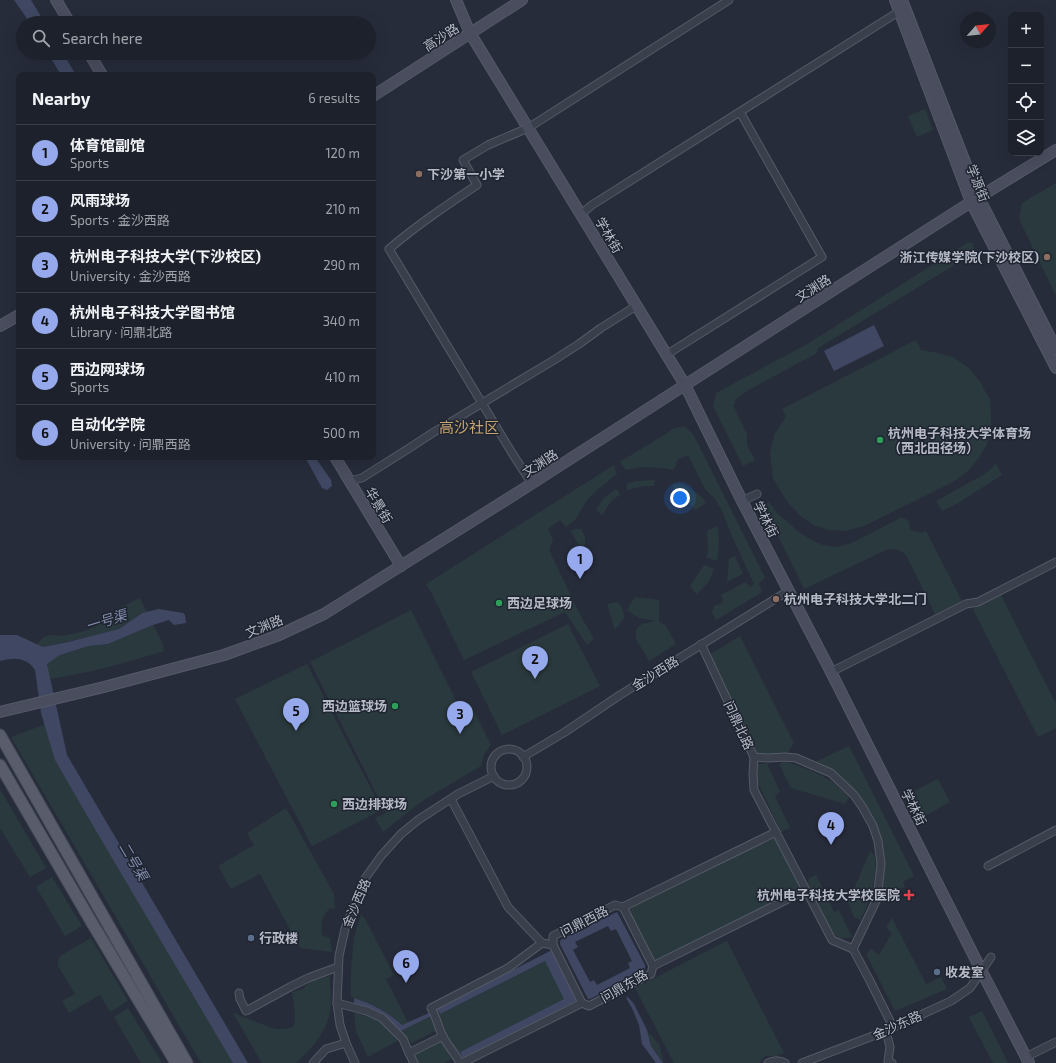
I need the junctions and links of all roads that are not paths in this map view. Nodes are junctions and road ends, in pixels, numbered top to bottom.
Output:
1 (56, 0) edge
2 (456, 0) edge
3 (522, 0) edge
4 (729, 0) edge
5 (895, 0) edge
6 (902, 6) edge
7 (66, 16) edge
8 (470, 33) junction
9 (93, 60) edge
10 (100, 72) edge
11 (376, 94) edge
12 (740, 112) junction
13 (528, 128) junction
14 (1056, 150) edge
15 (975, 200) junction
16 (581, 214) junction
17 (636, 306) junction
18 (16, 317) edge
19 (0, 326) edge
20 (1056, 349) edge
21 (666, 354) junction
22 (1056, 368) edge
23 (685, 385) junction
24 (482, 403) junction
25 (337, 460) edge
26 (350, 481) junction
27 (532, 484) junction
28 (757, 494) dead end
29 (742, 501) junction
30 (1056, 562) edge
31 (402, 566) junction
32 (788, 592) junction
33 (701, 644) junction
34 (830, 672) junction
35 (0, 712) edge
36 (0, 735) edge
37 (523, 757) junction
38 (754, 757) junction
39 (0, 765) edge
40 (494, 776) junction
41 (451, 799) junction
42 (1056, 830) edge
43 (776, 832) junction
44 (988, 866) dead end
45 (806, 890) junction
46 (623, 907) junction
47 (542, 943) junction
48 (553, 945) junction
49 (853, 949) junction
50 (991, 957) dead end
51 (653, 966) junction
52 (338, 967) junction
53 (982, 972) junction
54 (239, 993) dead end
55 (582, 1002) junction
56 (337, 1003) junction
57 (890, 1029) junction
58 (443, 1036) junction
59 (1056, 1042) edge
60 (346, 1043) junction
61 (409, 1053) junction
62 (1028, 1060) edge
63 (176, 1063) edge
64 (187, 1063) edge
65 (313, 1063) edge
66 (355, 1063) edge
67 (414, 1063) edge
68 (461, 1063) edge
69 (768, 1063) edge
70 (785, 1063) edge
71 (802, 1063) edge
72 (892, 1063) edge

1 - 7 main road
2 - 8 main road, 学林街
3 - 8 main road, 高沙路
4 - 13 street
5 - 6 main road, 学源街
6 - 12 street
6 - 15 main road, 学源街
8 - 11 main road, 高沙路
8 - 13 main road, 学林街
9 - 10 main road
12 - 16 street
12 - 21 street
13 - 16 main road, 学林街
13 - 24 street
14 - 15 main road, 文渊路
15 - 20 main road, 学源街
15 - 22 main road, 学源街
15 - 23 main road, 文渊路
16 - 17 main road, 学林街
17 - 21 main road, 学林街
17 - 24 street
18 - 19 main road
21 - 23 main road, 学林街
23 - 27 main road, 文渊路
23 - 29 main road, 学林街
24 - 26 street
24 - 27 street
25 - 26 main road, 华景街
26 - 31 main road, 华景街
27 - 31 main road, 文渊路
28 - 29 street
29 - 32 main road, 学林街
30 - 34 street
31 - 35 main road, 文渊路
32 - 33 street, 金沙西路
32 - 34 main road, 学林街
33 - 37 street, 金沙西路
33 - 38 street, 问鼎北路
34 - 53 main road, 学林街
36 - 64 main road
37 - 40 street
37 - 40 street
38 - 43 street
38 - 49 street, 问鼎北路
39 - 63 main road
40 - 41 street, 金沙西路
41 - 47 street
41 - 52 street, 金沙西路
42 - 44 street
43 - 45 street
43 - 46 street, 问鼎西路
45 - 49 street
45 - 51 street, 问鼎东路
46 - 48 street, 问鼎西路
46 - 51 street
47 - 48 street, 问鼎西路
47 - 58 street
48 - 55 street
49 - 57 street
50 - 53 street, 金沙东路
51 - 55 street, 问鼎东路
52 - 54 street
52 - 56 street, 金沙西路
53 - 57 street, 金沙东路
53 - 62 main road, 学林街
55 - 68 street, 问鼎东路
56 - 60 street, 金沙西路
56 - 61 street
57 - 71 street, 金沙东路
57 - 72 street
58 - 61 street
58 - 68 street, 问鼎东路
59 - 62 street
60 - 65 street
60 - 66 street
61 - 67 street
69 - 70 street

